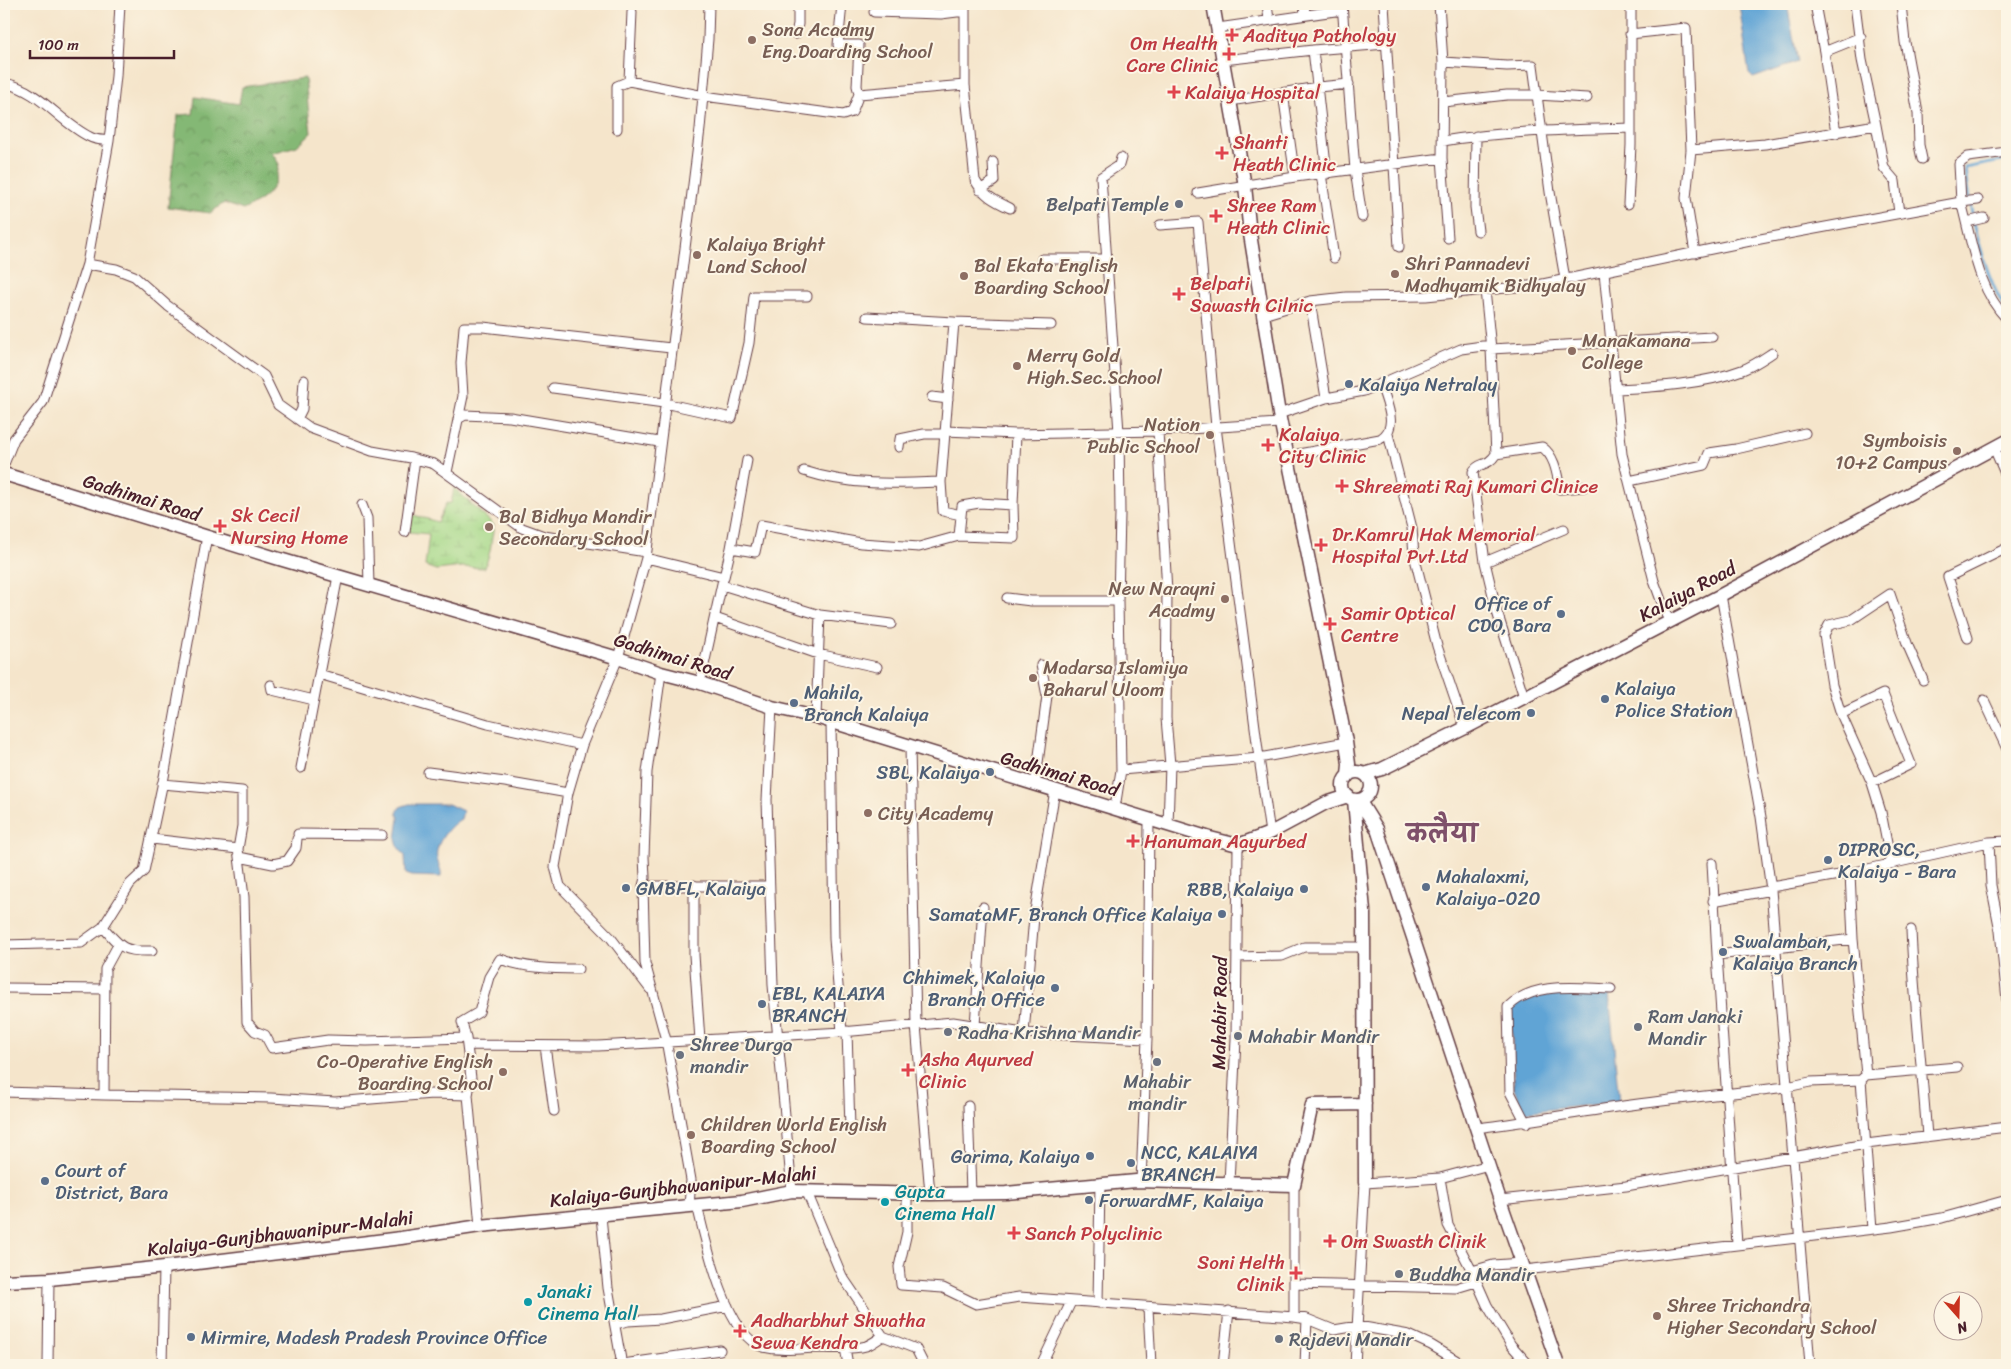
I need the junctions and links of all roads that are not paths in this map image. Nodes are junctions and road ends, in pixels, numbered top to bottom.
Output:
1 (120, 4) edge
2 (709, 4) edge
3 (798, 4) edge
4 (842, 4) edge
5 (1213, 4) edge
6 (1267, 4) edge
7 (1304, 4) edge
8 (1384, 4) edge
9 (1439, 4) edge
10 (1631, 4) edge
11 (1816, 4) edge
12 (1855, 4) edge
13 (1901, 4) edge
14 (965, 7) edge
15 (1342, 7) edge
16 (632, 12) dead end
17 (874, 12) dead end
18 (1305, 15) junction
19 (1269, 20) junction
20 (1218, 28) junction
21 (796, 34) dead end
22 (1630, 34) junction
23 (1861, 38) junction
24 (1386, 44) junction
25 (1347, 47) junction
26 (1313, 50) junction
27 (1824, 52) junction
28 (1223, 60) junction
29 (1443, 62) junction
30 (629, 82) junction
31 (4, 83) edge
32 (1349, 84) junction
33 (965, 85) junction
34 (1318, 87) junction
35 (1283, 93) junction
36 (859, 94) junction
37 (1537, 95) junction
38 (704, 96) junction
39 (1587, 98) dead end
40 (1230, 101) junction
41 (1443, 102) junction
42 (1876, 125) junction
43 (1631, 128) junction
44 (617, 129) dead end
45 (1543, 130) junction
46 (1836, 133) junction
47 (1476, 136) junction
48 (109, 141) junction
49 (1443, 141) junction
50 (1691, 150) junction
51 (2007, 152) edge
52 (1121, 158) dead end
53 (1442, 158) junction
54 (1922, 159) dead end
55 (993, 162) dead end
56 (1394, 165) junction
57 (1355, 170) junction
58 (1324, 174) junction
59 (1295, 177) junction
60 (1245, 186) junction
61 (980, 190) junction
62 (1198, 193) dead end
63 (1969, 201) junction
64 (1628, 204) dead end
65 (1010, 208) dead end
66 (1899, 213) junction
67 (1362, 217) dead end
68 (1160, 225) dead end
69 (1478, 231) dead end
70 (1448, 238) dead end
71 (1399, 247) dead end
72 (1695, 253) junction
73 (1334, 258) dead end
74 (1042, 259) dead end
75 (1107, 259) junction
76 (87, 264) junction
77 (1604, 272) junction
78 (1566, 279) junction
79 (1485, 290) junction
80 (808, 296) dead end
81 (1310, 301) junction
82 (1263, 315) junction
83 (867, 317) dead end
84 (2007, 319) edge
85 (954, 322) junction
86 (1051, 325) dead end
87 (1712, 337) dead end
88 (1612, 344) junction
89 (1491, 347) junction
90 (671, 348) junction
91 (1772, 353) dead end
92 (304, 380) dead end
93 (1382, 384) junction
94 (553, 388) dead end
95 (1617, 389) junction
96 (932, 397) dead end
97 (1326, 398) junction
98 (948, 399) junction
99 (664, 403) junction
100 (1280, 418) junction
101 (297, 419) junction
102 (458, 419) junction
103 (1216, 427) junction
104 (1158, 431) junction
105 (1119, 432) junction
106 (945, 433) junction
107 (1805, 433) dead end
108 (4, 434) edge
109 (1016, 434) junction
110 (1388, 434) junction
111 (14, 439) junction
112 (2007, 441) edge
113 (660, 442) junction
114 (899, 447) dead end
115 (1994, 448) junction
116 (1496, 454) junction
117 (1288, 456) junction
118 (415, 459) junction
119 (747, 460) dead end
120 (4, 464) edge
121 (804, 471) dead end
122 (447, 472) junction
123 (4, 474) edge
124 (2007, 478) edge
125 (1629, 481) junction
126 (941, 482) junction
127 (1584, 487) dead end
128 (362, 505) dead end
129 (1013, 506) junction
130 (961, 515) junction
131 (1564, 529) dead end
132 (405, 532) dead end
133 (207, 536) junction
134 (959, 536) junction
135 (731, 548) junction
136 (2007, 548) edge
137 (646, 555) junction
138 (1485, 562) junction
139 (338, 576) junction
140 (723, 581) junction
141 (369, 585) junction
142 (1721, 594) junction
143 (1007, 598) dead end
144 (1118, 602) junction
145 (820, 615) junction
146 (714, 618) junction
147 (1669, 622) junction
148 (891, 624) dead end
149 (1968, 638) dead end
150 (818, 654) junction
151 (618, 658) junction
152 (1042, 665) dead end
153 (877, 667) dead end
154 (661, 673) junction
155 (320, 674) junction
156 (1923, 680) dead end
157 (700, 683) junction
158 (271, 685) dead end
159 (1524, 697) junction
160 (314, 700) junction
161 (1984, 700) dead end
162 (772, 707) junction
163 (1841, 714) junction
164 (816, 717) junction
165 (831, 722) junction
166 (1465, 728) junction
167 (1346, 742) junction
168 (582, 745) junction
169 (910, 747) junction
170 (2007, 749) edge
171 (1259, 758) junction
172 (1170, 765) junction
173 (301, 768) dead end
174 (1121, 770) junction
175 (428, 772) dead end
176 (1365, 776) junction
177 (1872, 783) junction
178 (162, 784) junction
179 (1035, 785) junction
180 (1352, 788) junction
181 (1055, 790) junction
182 (568, 793) junction
183 (1115, 808) junction
184 (1149, 821) junction
185 (1168, 826) junction
186 (1270, 833) junction
187 (382, 835) dead end
188 (152, 839) junction
189 (2007, 841) edge
190 (1989, 842) junction
191 (1238, 845) junction
192 (238, 853) junction
193 (1712, 863) dead end
194 (1891, 864) junction
195 (1850, 873) junction
196 (694, 885) junction
197 (642, 886) junction
198 (769, 886) junction
199 (1771, 888) junction
200 (1714, 900) junction
201 (984, 907) dead end
202 (103, 927) junction
203 (1911, 930) dead end
204 (2004, 930) edge
205 (1853, 939) junction
206 (4, 945) edge
207 (118, 945) junction
208 (1364, 947) junction
209 (1775, 947) junction
210 (152, 951) dead end
211 (1717, 955) junction
212 (1237, 957) junction
213 (578, 969) dead end
214 (4, 988) edge
215 (105, 989) junction
216 (650, 989) junction
217 (1612, 989) dead end
218 (2007, 1000) edge
219 (916, 1025) junction
220 (975, 1026) junction
221 (845, 1031) junction
222 (1024, 1032) junction
223 (776, 1036) junction
224 (1147, 1039) junction
225 (666, 1040) junction
226 (700, 1040) junction
227 (467, 1041) junction
228 (545, 1046) junction
229 (1958, 1067) dead end
230 (1922, 1070) junction
231 (1864, 1077) junction
232 (1787, 1087) junction
233 (4, 1092) edge
234 (468, 1094) junction
235 (1727, 1094) junction
236 (104, 1095) junction
237 (1365, 1104) junction
238 (968, 1106) dead end
239 (554, 1111) dead end
240 (1526, 1123) junction
241 (2007, 1127) edge
242 (850, 1128) dead end
243 (1476, 1128) junction
244 (1927, 1137) junction
245 (1866, 1144) junction
246 (1791, 1156) junction
247 (1489, 1165) junction
248 (1732, 1166) junction
249 (1440, 1178) junction
250 (1141, 1181) junction
251 (1229, 1182) junction
252 (1365, 1183) junction
253 (1100, 1184) junction
254 (1294, 1185) junction
255 (806, 1190) junction
256 (792, 1191) junction
257 (907, 1193) junction
258 (971, 1193) junction
259 (930, 1194) junction
260 (1500, 1200) junction
261 (2007, 1200) edge
262 (693, 1206) junction
263 (601, 1216) junction
264 (480, 1226) junction
265 (1872, 1229) junction
266 (1799, 1238) junction
267 (1737, 1244) junction
268 (164, 1267) junction
269 (1524, 1267) junction
270 (1472, 1271) junction
271 (49, 1279) junction
272 (4, 1281) edge
273 (1476, 1282) junction
274 (1294, 1284) junction
275 (1359, 1286) junction
276 (1071, 1302) junction
277 (1098, 1303) junction
278 (728, 1306) junction
279 (1148, 1308) junction
280 (1229, 1311) junction
281 (1294, 1316) junction
282 (1307, 1320) junction
283 (615, 1324) junction
284 (1358, 1326) junction
285 (883, 1336) junction
286 (845, 1348) junction
287 (720, 1350) dead end
288 (48, 1365) edge
289 (162, 1365) edge
290 (619, 1365) edge
291 (848, 1365) edge
292 (924, 1365) edge
293 (1041, 1365) edge
294 (1151, 1365) edge
295 (1223, 1365) edge
296 (1305, 1365) edge
297 (1355, 1365) edge
298 (1463, 1365) edge
299 (1529, 1365) edge
300 (1558, 1365) edge
301 (1810, 1365) edge

1 - 48 street
2 - 38 street
3 - 21 street
4 - 36 street
5 - 20 street
6 - 19 street
7 - 18 street
8 - 24 street
9 - 29 street
10 - 22 street
11 - 27 street
12 - 23 street
13 - 54 street
14 - 17 street
14 - 33 street
15 - 18 street
15 - 25 street
16 - 30 street
18 - 19 street
19 - 20 street
20 - 28 street
22 - 43 street
22 - 50 street
23 - 27 street
23 - 42 street
24 - 25 street
24 - 56 street
25 - 26 street
25 - 32 street
26 - 28 street
26 - 34 street
27 - 46 street
28 - 40 street
29 - 37 street
29 - 41 street
30 - 38 street
30 - 44 street
31 - 48 street
32 - 34 street
32 - 57 street
33 - 36 street
33 - 61 street
34 - 35 street
34 - 58 street
35 - 40 street
35 - 59 street
36 - 38 street
37 - 39 street
37 - 41 street
37 - 45 street
38 - 90 street
40 - 60 street
41 - 49 street
42 - 46 street
42 - 66 street
43 - 45 street
43 - 64 street
45 - 47 street
45 - 78 street
46 - 50 street
47 - 49 street
47 - 69 street
48 - 76 street
49 - 53 street
50 - 72 street
51 - 63 street
52 - 75 street
53 - 56 street
53 - 70 street
55 - 61 street
56 - 57 street
56 - 71 street
57 - 58 street
57 - 67 street
58 - 59 street
58 - 73 street
59 - 60 street
60 - 62 street
60 - 82 street
61 - 65 street
63 - 66 street
63 - 84 street
66 - 72 street
68 - 103 street
72 - 77 street
74 - 75 street
75 - 105 street
76 - 101 street
76 - 111 street
77 - 78 street
77 - 88 street
78 - 79 street
79 - 81 street
79 - 89 street
80 - 99 street
81 - 82 street
81 - 97 street
82 - 100 street
83 - 85 street
85 - 86 street
85 - 98 street
87 - 88 street
88 - 89 street
88 - 95 street
89 - 93 street
89 - 116 street
90 - 99 street
90 - 102 street
91 - 95 street
92 - 101 street
93 - 97 street
93 - 110 street
94 - 99 street
95 - 125 street
96 - 98 street
97 - 100 street
98 - 106 street
99 - 113 street
100 - 103 street
100 - 117 street
101 - 118 street
102 - 113 street
102 - 122 street
103 - 104 street
103 - 171 street
104 - 105 street
104 - 172 street
105 - 109 street
105 - 144 street
106 - 109 street
106 - 114 street
106 - 126 street
107 - 125 street
108 - 111 street
109 - 129 street
110 - 117 street
110 - 166 street
111 - 120 street
112 - 115 street, Kalaiya Road
113 - 137 street
115 - 124 street
115 - 142 street, Kalaiya Road
116 - 127 street
116 - 138 street
117 - 167 street
118 - 122 street
118 - 132 street
119 - 135 street
121 - 126 street
122 - 137 street
123 - 133 street, Gadhimai Road
125 - 147 street
126 - 130 street
128 - 141 street
129 - 130 street
129 - 134 street
130 - 134 street
131 - 138 street
133 - 139 street, Gadhimai Road
133 - 178 street
134 - 135 street
135 - 140 street
136 - 149 street
137 - 140 street
137 - 151 street
138 - 159 street
139 - 141 street, Gadhimai Road
139 - 155 street
140 - 145 street
140 - 146 street
141 - 151 street, Gadhimai Road
142 - 147 street, Kalaiya Road
142 - 199 street
143 - 144 street
144 - 174 street
145 - 148 street
145 - 150 street
146 - 150 street
146 - 157 street
147 - 159 street, Kalaiya Road
150 - 153 street
150 - 164 street
151 - 154 street, Gadhimai Road
151 - 168 street
152 - 179 street
154 - 157 street, Gadhimai Road
154 - 197 street
155 - 160 street
155 - 168 street
156 - 163 street
157 - 162 street, Gadhimai Road
158 - 160 street
159 - 166 street, Kalaiya Road
160 - 173 street
161 - 170 street
162 - 164 street, Gadhimai Road
162 - 198 street
163 - 177 street
163 - 177 street
164 - 165 street, Gadhimai Road
165 - 169 street, Gadhimai Road
165 - 221 street
166 - 176 street, Kalaiya Road
167 - 171 street
167 - 180 street
168 - 182 street
169 - 179 street, Gadhimai Road
169 - 219 street
171 - 172 street
171 - 186 street
172 - 174 street
172 - 185 street
174 - 183 street
175 - 182 street
176 - 180 street
176 - 180 street
177 - 194 street
178 - 188 street
178 - 192 street
179 - 181 street, Gadhimai Road
180 - 186 street
180 - 208 street
180 - 243 street
181 - 183 street, Gadhimai Road
181 - 222 street
182 - 216 street
183 - 184 street, Gadhimai Road
184 - 185 street, Gadhimai Road
184 - 224 street
185 - 191 street, Gadhimai Road
186 - 191 street
187 - 192 street
188 - 192 street
188 - 202 street
189 - 190 street
190 - 194 street
190 - 204 street
191 - 212 street, Mahabir Road
192 - 227 street
193 - 200 street
194 - 195 street
195 - 199 street
195 - 205 street
196 - 197 street
196 - 198 street
196 - 226 street
197 - 216 street
198 - 223 street
199 - 200 street
199 - 209 street
200 - 211 street
201 - 220 street
202 - 206 street
202 - 207 street
203 - 230 street
204 - 218 street
205 - 209 street
205 - 231 street
207 - 210 street
207 - 215 street
208 - 212 street
208 - 237 street
209 - 211 street
209 - 232 street
211 - 235 street
212 - 251 street, Mahabir Road
213 - 227 street
214 - 215 street
215 - 236 street
216 - 225 street
217 - 240 street
219 - 220 street
219 - 221 street
219 - 259 street
220 - 222 street
221 - 223 street
221 - 242 street
222 - 224 street
223 - 226 street
223 - 256 street
224 - 250 street
225 - 226 street
225 - 228 street
225 - 262 street
227 - 228 street
227 - 234 street
228 - 239 street
229 - 230 street
230 - 231 street
230 - 244 street
231 - 232 street
231 - 245 street
232 - 235 street
232 - 246 street
233 - 236 street
234 - 236 street
234 - 264 street
235 - 240 street
235 - 248 street
237 - 252 street
237 - 254 street
238 - 258 street
240 - 243 street
241 - 244 street
243 - 247 street
244 - 245 street
245 - 246 street
245 - 265 street
246 - 248 street
246 - 266 street
247 - 249 street
247 - 260 street
248 - 260 street
248 - 267 street
249 - 252 street
249 - 270 street
250 - 251 street, Kalaiya-Gunjbhawanipur-Malahi
250 - 253 street, Kalaiya-Gunjbhawanipur-Malahi
251 - 254 street, Kalaiya-Gunjbhawanipur-Malahi
252 - 275 street
253 - 258 street, Kalaiya-Gunjbhawanipur-Malahi
253 - 277 street
254 - 274 street
255 - 256 street, Kalaiya-Gunjbhawanipur-Malahi
255 - 257 street, Kalaiya-Gunjbhawanipur-Malahi
255 - 285 street
256 - 262 street, Kalaiya-Gunjbhawanipur-Malahi
257 - 259 street, Kalaiya-Gunjbhawanipur-Malahi
257 - 276 street
258 - 259 street, Kalaiya-Gunjbhawanipur-Malahi
260 - 269 street
261 - 265 street
262 - 263 street, Kalaiya-Gunjbhawanipur-Malahi
262 - 278 street
263 - 264 street, Kalaiya-Gunjbhawanipur-Malahi
263 - 283 street
264 - 268 street, Kalaiya-Gunjbhawanipur-Malahi
265 - 266 street
266 - 267 street
266 - 301 street
267 - 269 street
268 - 271 street, Kalaiya-Gunjbhawanipur-Malahi
268 - 289 street
269 - 270 street
269 - 300 street
270 - 273 street
271 - 272 street, Kalaiya-Gunjbhawanipur-Malahi
271 - 288 street
273 - 275 street
273 - 299 street
274 - 275 street
274 - 281 street
275 - 284 street
276 - 277 street
276 - 293 street
277 - 279 street
278 - 283 street
278 - 286 street
279 - 280 street
279 - 294 street
280 - 281 street
280 - 295 street
281 - 282 street
282 - 284 street
282 - 296 street
283 - 290 street
284 - 297 street
284 - 298 street
285 - 286 street
285 - 292 street
286 - 291 street
287 - 290 street

